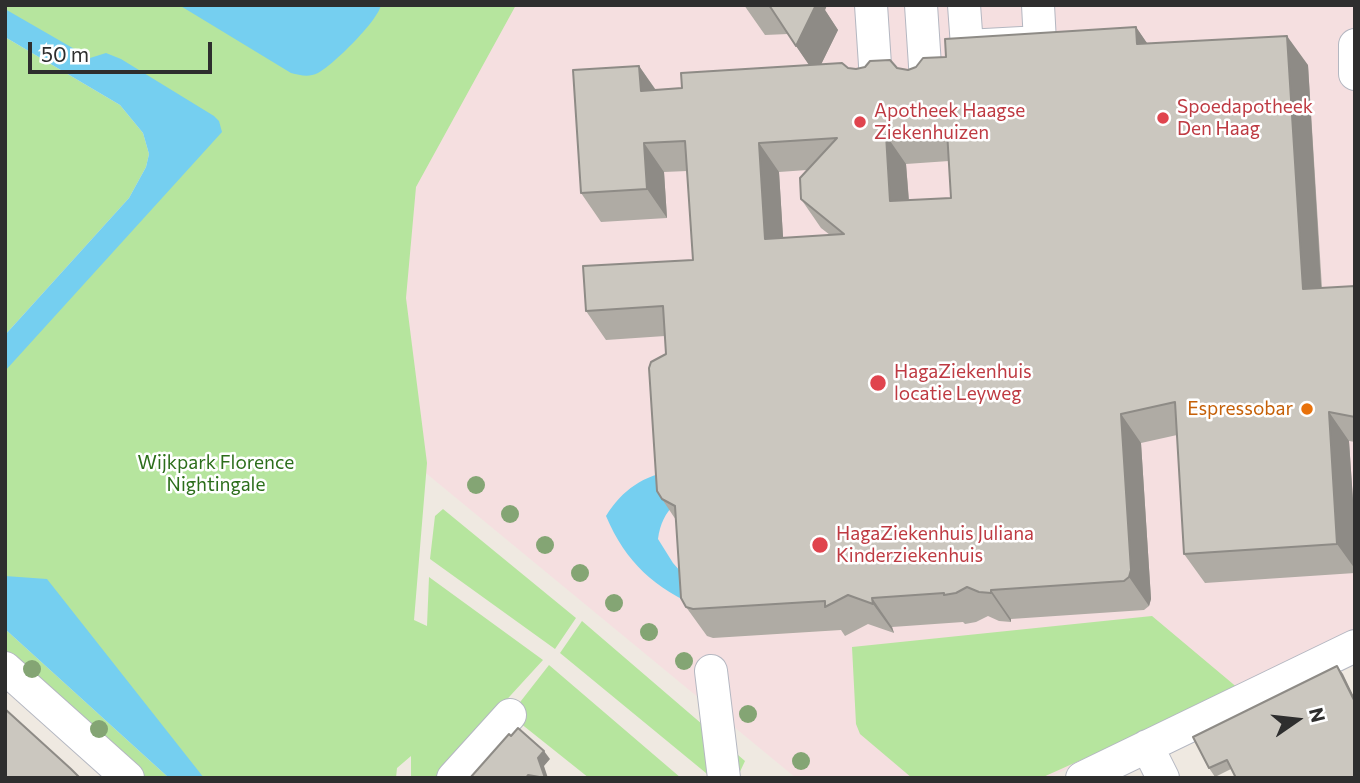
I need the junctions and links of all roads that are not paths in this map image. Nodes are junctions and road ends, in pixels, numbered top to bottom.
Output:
1 (871, 5) edge
2 (920, 5) edge
3 (964, 5) edge
4 (1038, 5) edge
5 (1355, 45) edge
6 (1355, 75) edge
7 (876, 80) edge
8 (926, 81) edge
9 (1354, 646) edge
10 (5, 668) edge
11 (711, 671) dead end
12 (510, 715) dead end
13 (1147, 746) junction
14 (128, 778) edge
15 (453, 778) edge
16 (724, 778) edge
17 (1082, 778) edge
18 (1163, 778) edge

1 - 7 street
2 - 8 street
3 - 4 street
5 - 6 street
9 - 13 street
10 - 14 street
11 - 16 street
12 - 15 street
13 - 17 street
13 - 18 street

